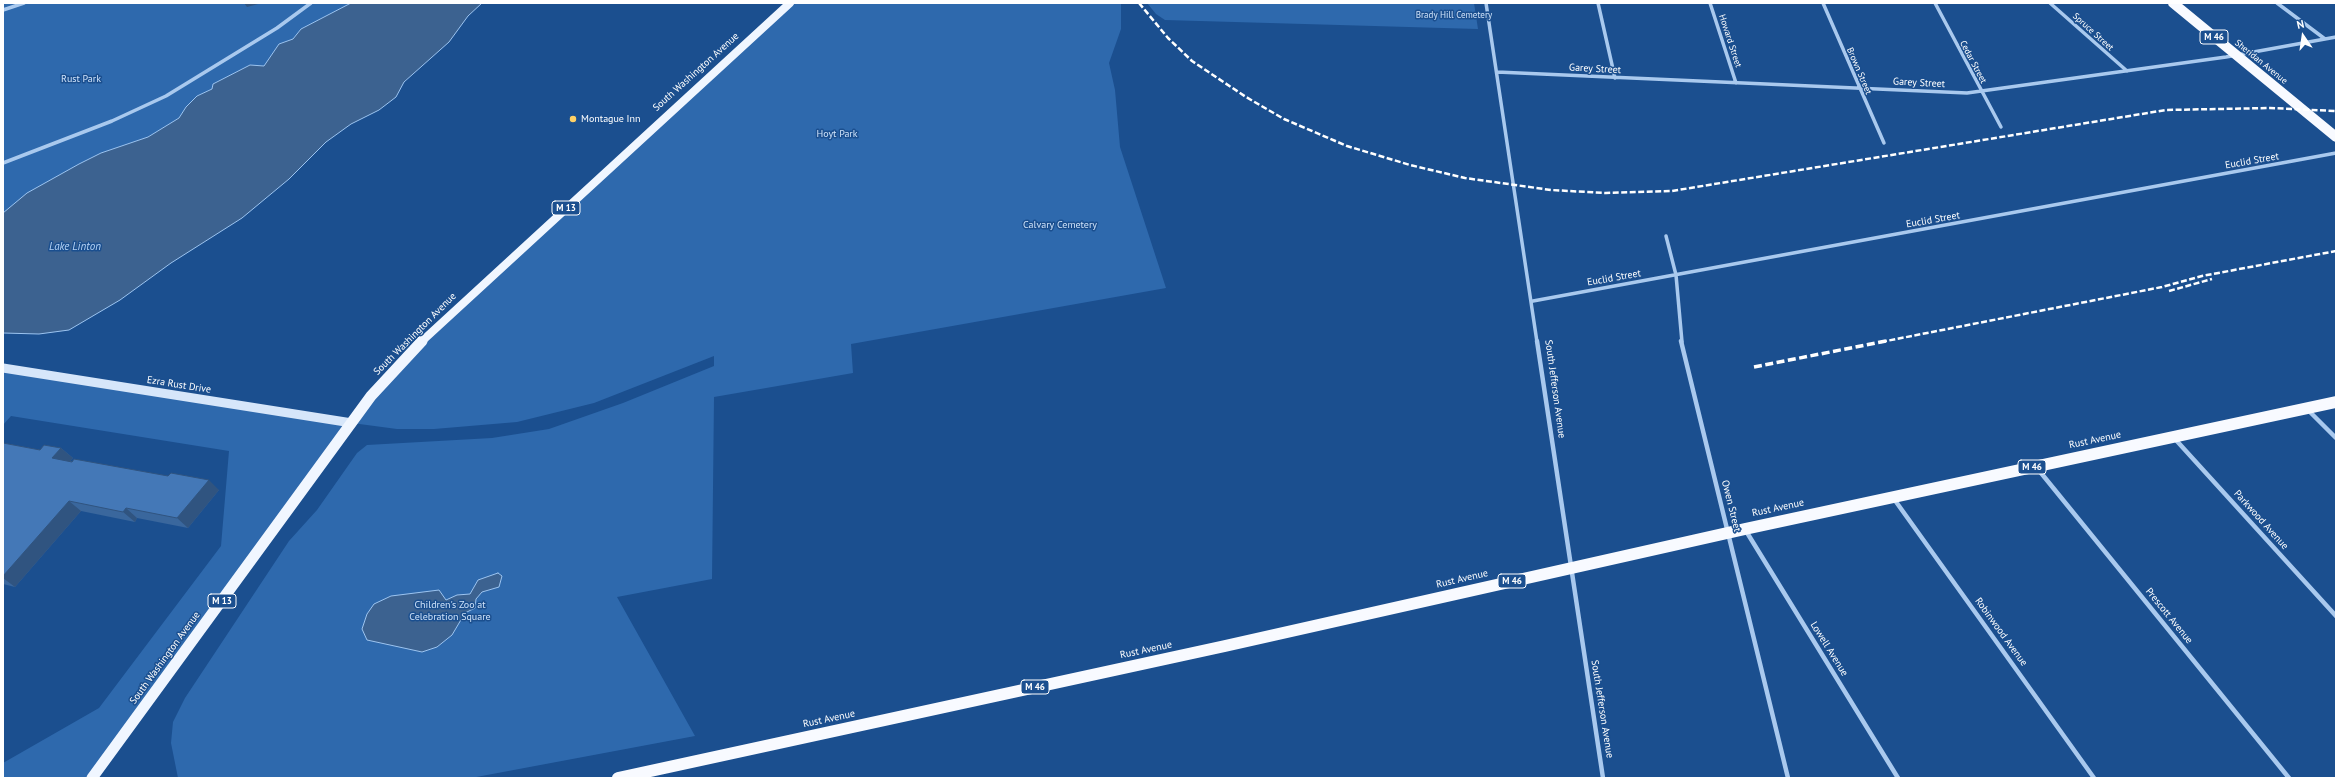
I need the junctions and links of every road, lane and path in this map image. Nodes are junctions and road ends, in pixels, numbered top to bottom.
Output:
1 (24, 3) edge
2 (311, 3) edge
3 (790, 3) edge
4 (1486, 3) edge
5 (1598, 3) edge
6 (1710, 3) edge
7 (1823, 3) edge
8 (1934, 3) edge
9 (2050, 3) edge
10 (2173, 3) edge
11 (2277, 3) edge
12 (3, 10) edge
13 (2336, 37) edge
14 (2325, 39) junction
15 (2236, 54) junction
16 (2127, 71) junction
17 (1497, 72) junction
18 (1615, 78) junction
19 (1736, 83) junction
20 (1859, 88) junction
21 (1981, 92) junction
22 (2001, 127) dead end
23 (2336, 137) edge
24 (1884, 143) dead end
25 (2336, 154) edge
26 (3, 164) edge
27 (1666, 236) dead end
28 (1676, 275) junction
29 (1533, 300) junction
30 (3, 368) edge
31 (2336, 402) edge
32 (2306, 409) junction
33 (352, 423) junction
34 (2173, 437) junction
35 (2336, 438) edge
36 (2035, 466) junction
37 (1893, 497) junction
38 (1745, 529) junction
39 (1728, 532) junction
40 (1572, 568) junction
41 (2336, 616) edge
42 (92, 778) edge
43 (618, 778) edge
44 (1603, 778) edge
45 (1788, 778) edge
46 (1898, 778) edge
47 (2094, 778) edge
48 (2289, 778) edge

1 - 12 street
2 - 26 street
3 - 33 main road, South Washington Avenue / M 13
4 - 17 street, South Jefferson Avenue
5 - 18 street
6 - 19 street, Howard Street
7 - 20 street, Brown Street
8 - 21 street, Cedar Street
9 - 16 street, Spruce Street
10 - 15 highway, Sheridan Avenue / M 46
11 - 14 street
13 - 14 street, Garey Street
14 - 15 street, Garey Street
15 - 16 street, Garey Street
15 - 23 highway, Sheridan Avenue / M 46
16 - 21 street, Garey Street
17 - 18 street, Garey Street
17 - 29 street, South Jefferson Avenue
18 - 19 street, Garey Street
19 - 20 street, Garey Street
20 - 21 street, Garey Street
20 - 24 street, Brown Street
21 - 22 street, Cedar Street
25 - 28 street, Euclid Street
27 - 28 street, Owen Street
28 - 29 street, Euclid Street
28 - 39 street, Owen Street
29 - 40 street, South Jefferson Avenue
30 - 33 main road, Ezra Rust Drive
31 - 32 highway, Rust Avenue / M 46
32 - 34 highway, Rust Avenue / M 46
32 - 35 street
33 - 42 main road, South Washington Avenue / M 13
34 - 36 highway, Rust Avenue / M 46
34 - 41 street, Parkwood Avenue
36 - 37 highway, Rust Avenue / M 46
36 - 48 street, Prescott Avenue
37 - 38 highway, Rust Avenue / M 46
37 - 47 street, Robinwood Avenue
38 - 39 highway, Rust Avenue / M 46
38 - 46 street, Lowell Avenue
39 - 40 highway, Rust Avenue / M 46
39 - 45 street, Owen Street
40 - 43 highway, Rust Avenue / M 46
40 - 44 street, South Jefferson Avenue

